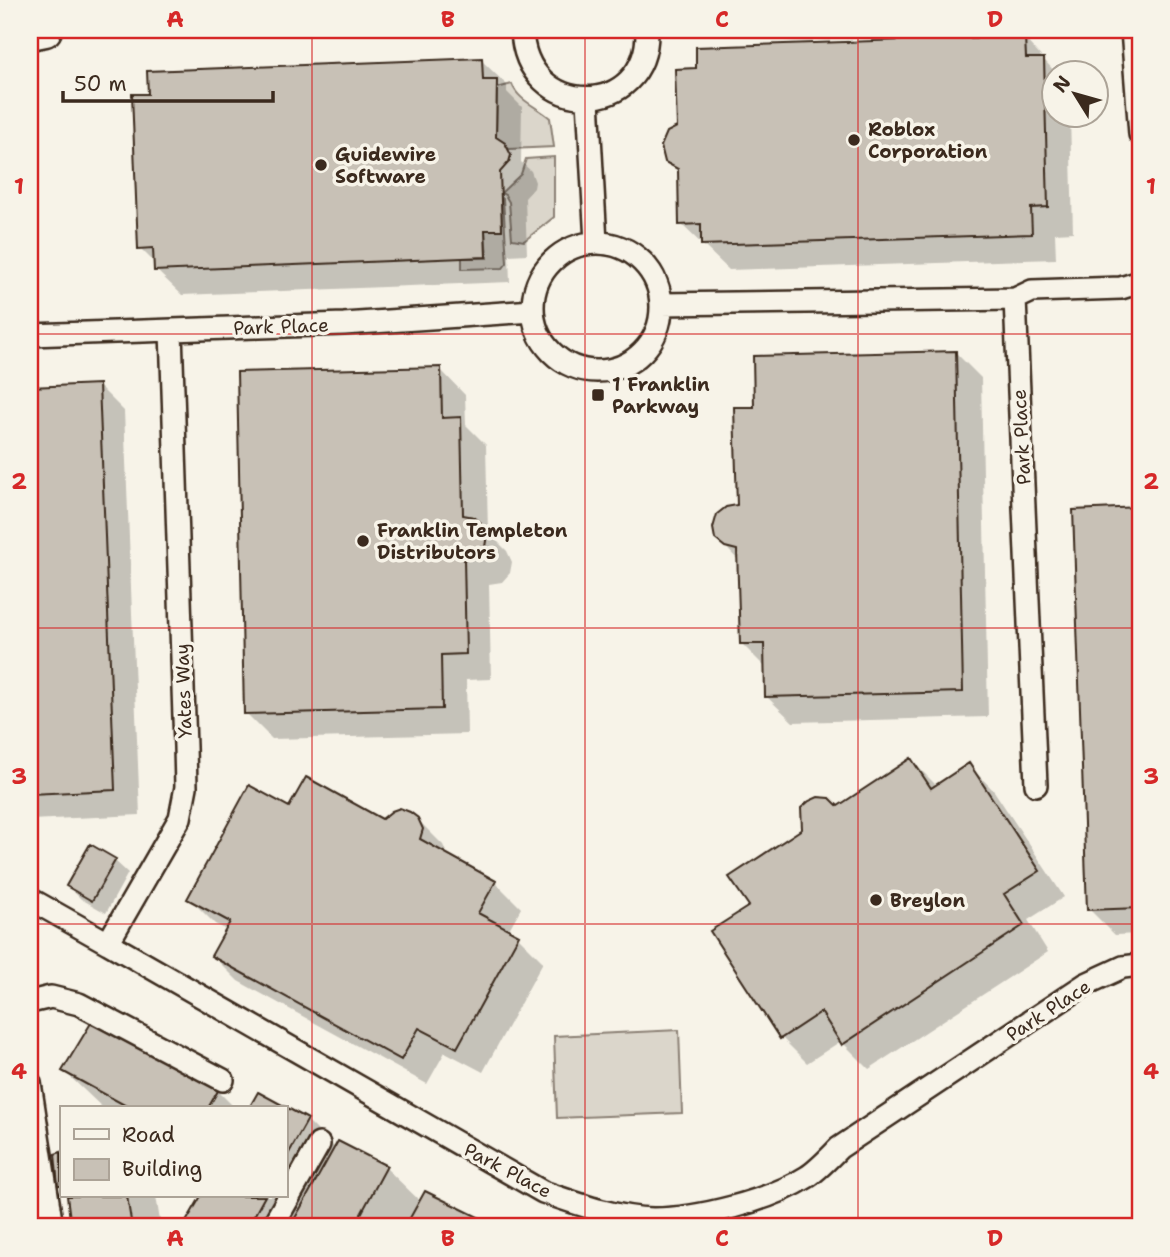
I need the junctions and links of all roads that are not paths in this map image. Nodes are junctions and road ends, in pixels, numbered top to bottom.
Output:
1 (45, 30) edge
2 (522, 30) edge
3 (647, 30) edge
4 (1132, 30) edge
5 (30, 33) edge
6 (588, 100) junction
7 (1140, 134) edge
8 (596, 242) junction
9 (1140, 282) edge
10 (1015, 299) junction
11 (661, 304) junction
12 (533, 310) junction
13 (170, 331) junction
14 (30, 335) edge
15 (1036, 785) dead end
16 (30, 899) edge
17 (108, 943) junction
18 (1140, 965) edge
19 (30, 1002) edge
20 (223, 1080) dead end
21 (30, 1083) edge
22 (318, 1144) dead end
23 (52, 1227) edge
24 (272, 1227) edge

1 - 5 main road
2 - 6 street
3 - 6 street
4 - 7 street
6 - 8 street
8 - 11 street
8 - 12 street
9 - 10 street
10 - 11 street
10 - 15 street, Park Place
11 - 12 street
12 - 13 street, Park Place
13 - 14 street, Park Place
13 - 17 street, Yates Way
16 - 17 street
17 - 18 street, Park Place
19 - 20 street
21 - 23 street
22 - 24 street

